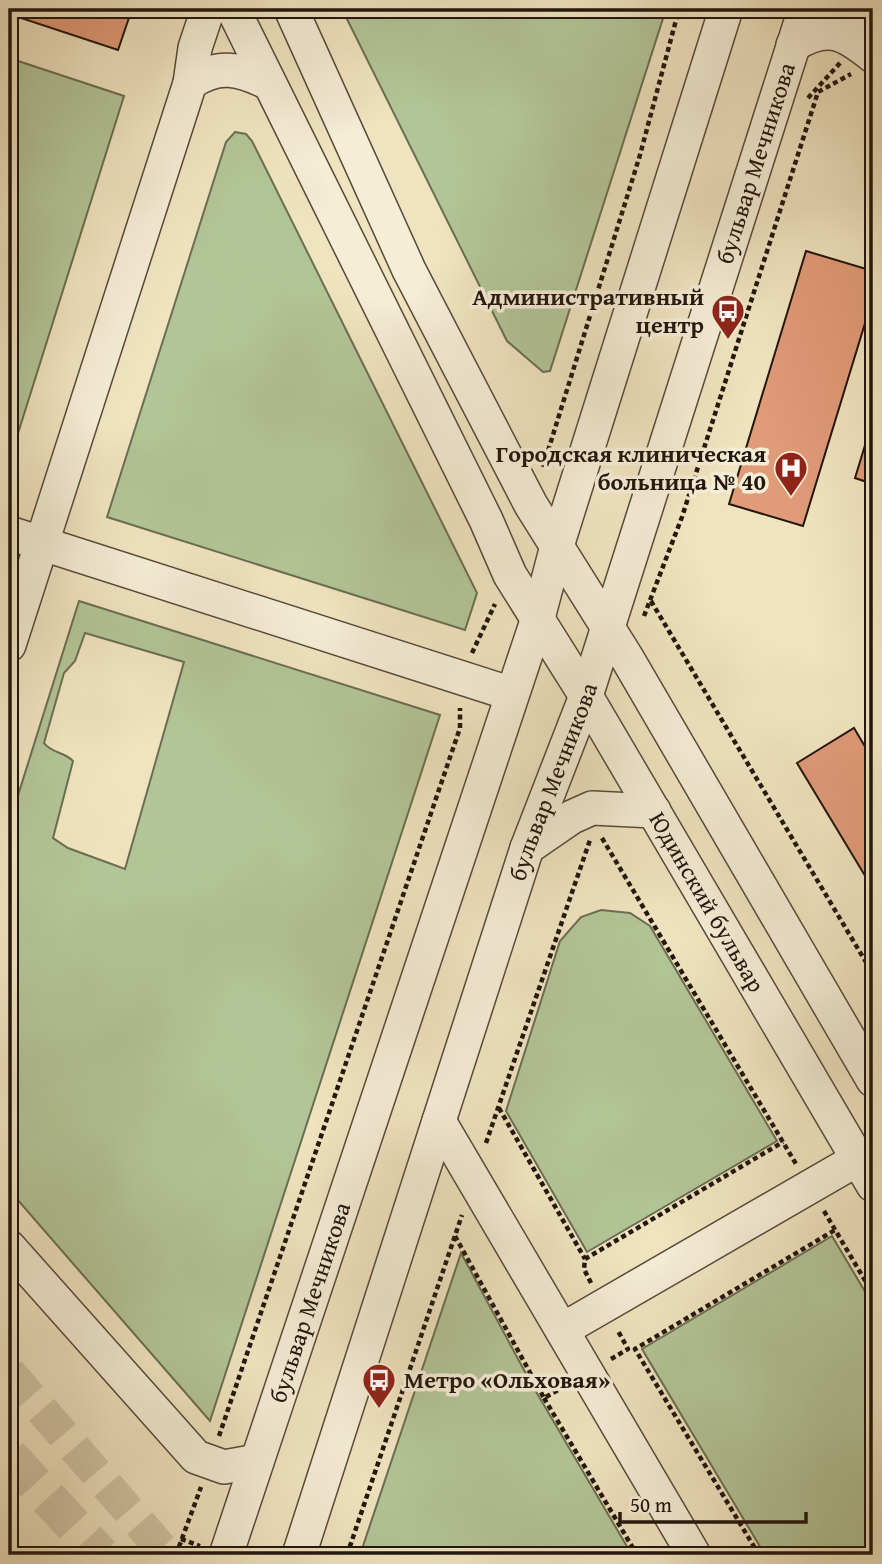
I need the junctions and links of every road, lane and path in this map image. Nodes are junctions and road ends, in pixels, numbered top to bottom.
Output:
1 (208, 9) edge
2 (233, 9) edge
3 (292, 9) edge
4 (679, 9) edge
5 (726, 9) edge
6 (805, 9) edge
7 (856, 9) edge
8 (793, 46) junction
9 (870, 58) edge
10 (190, 83) junction
11 (268, 83) junction
12 (531, 505) junction
13 (9, 533) edge
14 (41, 543) junction
15 (557, 547) junction
16 (510, 575) junction
17 (650, 601) junction
18 (538, 618) junction
19 (607, 624) junction
20 (9, 645) edge
21 (627, 658) junction
22 (460, 677) junction
23 (512, 694) junction
24 (586, 696) junction
25 (654, 811) junction
26 (594, 818) junction
27 (527, 848) junction
28 (873, 974) edge
29 (873, 1080) edge
30 (499, 1107) junction
31 (439, 1121) junction
32 (866, 1172) edge
33 (474, 1180) junction
34 (809, 1186) junction
35 (835, 1230) junction
36 (9, 1247) edge
37 (586, 1259) dead end
38 (873, 1294) edge
39 (562, 1330) junction
40 (628, 1349) dead end
41 (635, 1349) junction
42 (544, 1398) dead end
43 (257, 1461) junction
44 (210, 1463) junction
45 (176, 1555) edge
46 (226, 1555) edge
47 (299, 1555) edge
48 (347, 1555) edge
49 (637, 1555) edge
50 (694, 1555) edge
51 (759, 1555) edge

1 - 10 street
2 - 11 street, Юдинский бульвар
3 - 12 street
4 - 12 path
5 - 15 street, бульвар Мечникова
6 - 8 street, бульвар Мечникова
7 - 9 street
8 - 9 street
8 - 19 street, бульвар Мечникова
9 - 17 path
10 - 11 street
10 - 14 street
11 - 16 street, Юдинский бульвар
12 - 15 street
13 - 14 street
14 - 20 street
14 - 22 street
15 - 18 street, бульвар Мечникова
15 - 19 street
16 - 18 street, Юдинский бульвар
16 - 22 path
17 - 21 path
17 - 28 path
18 - 23 street, бульвар Мечникова
18 - 24 street, Юдинский бульвар
19 - 21 street
19 - 24 street, бульвар Мечникова
21 - 29 street
22 - 23 street
22 - 44 path
23 - 43 street, бульвар Мечникова
24 - 25 street, Юдинский бульвар
24 - 27 street, бульвар Мечникова
25 - 26 street
25 - 32 street, Юдинский бульвар
26 - 27 street
26 - 30 path
26 - 34 path
27 - 31 street, бульвар Мечникова
30 - 33 path
30 - 37 path
31 - 33 street
31 - 47 street, бульвар Мечникова
32 - 34 street
33 - 39 street
33 - 48 path
34 - 35 path
34 - 39 street
35 - 38 path
35 - 41 path
36 - 44 street
39 - 50 street
40 - 41 path
41 - 51 path
42 - 49 path
43 - 44 street
43 - 46 street, бульвар Мечникова
44 - 45 path

